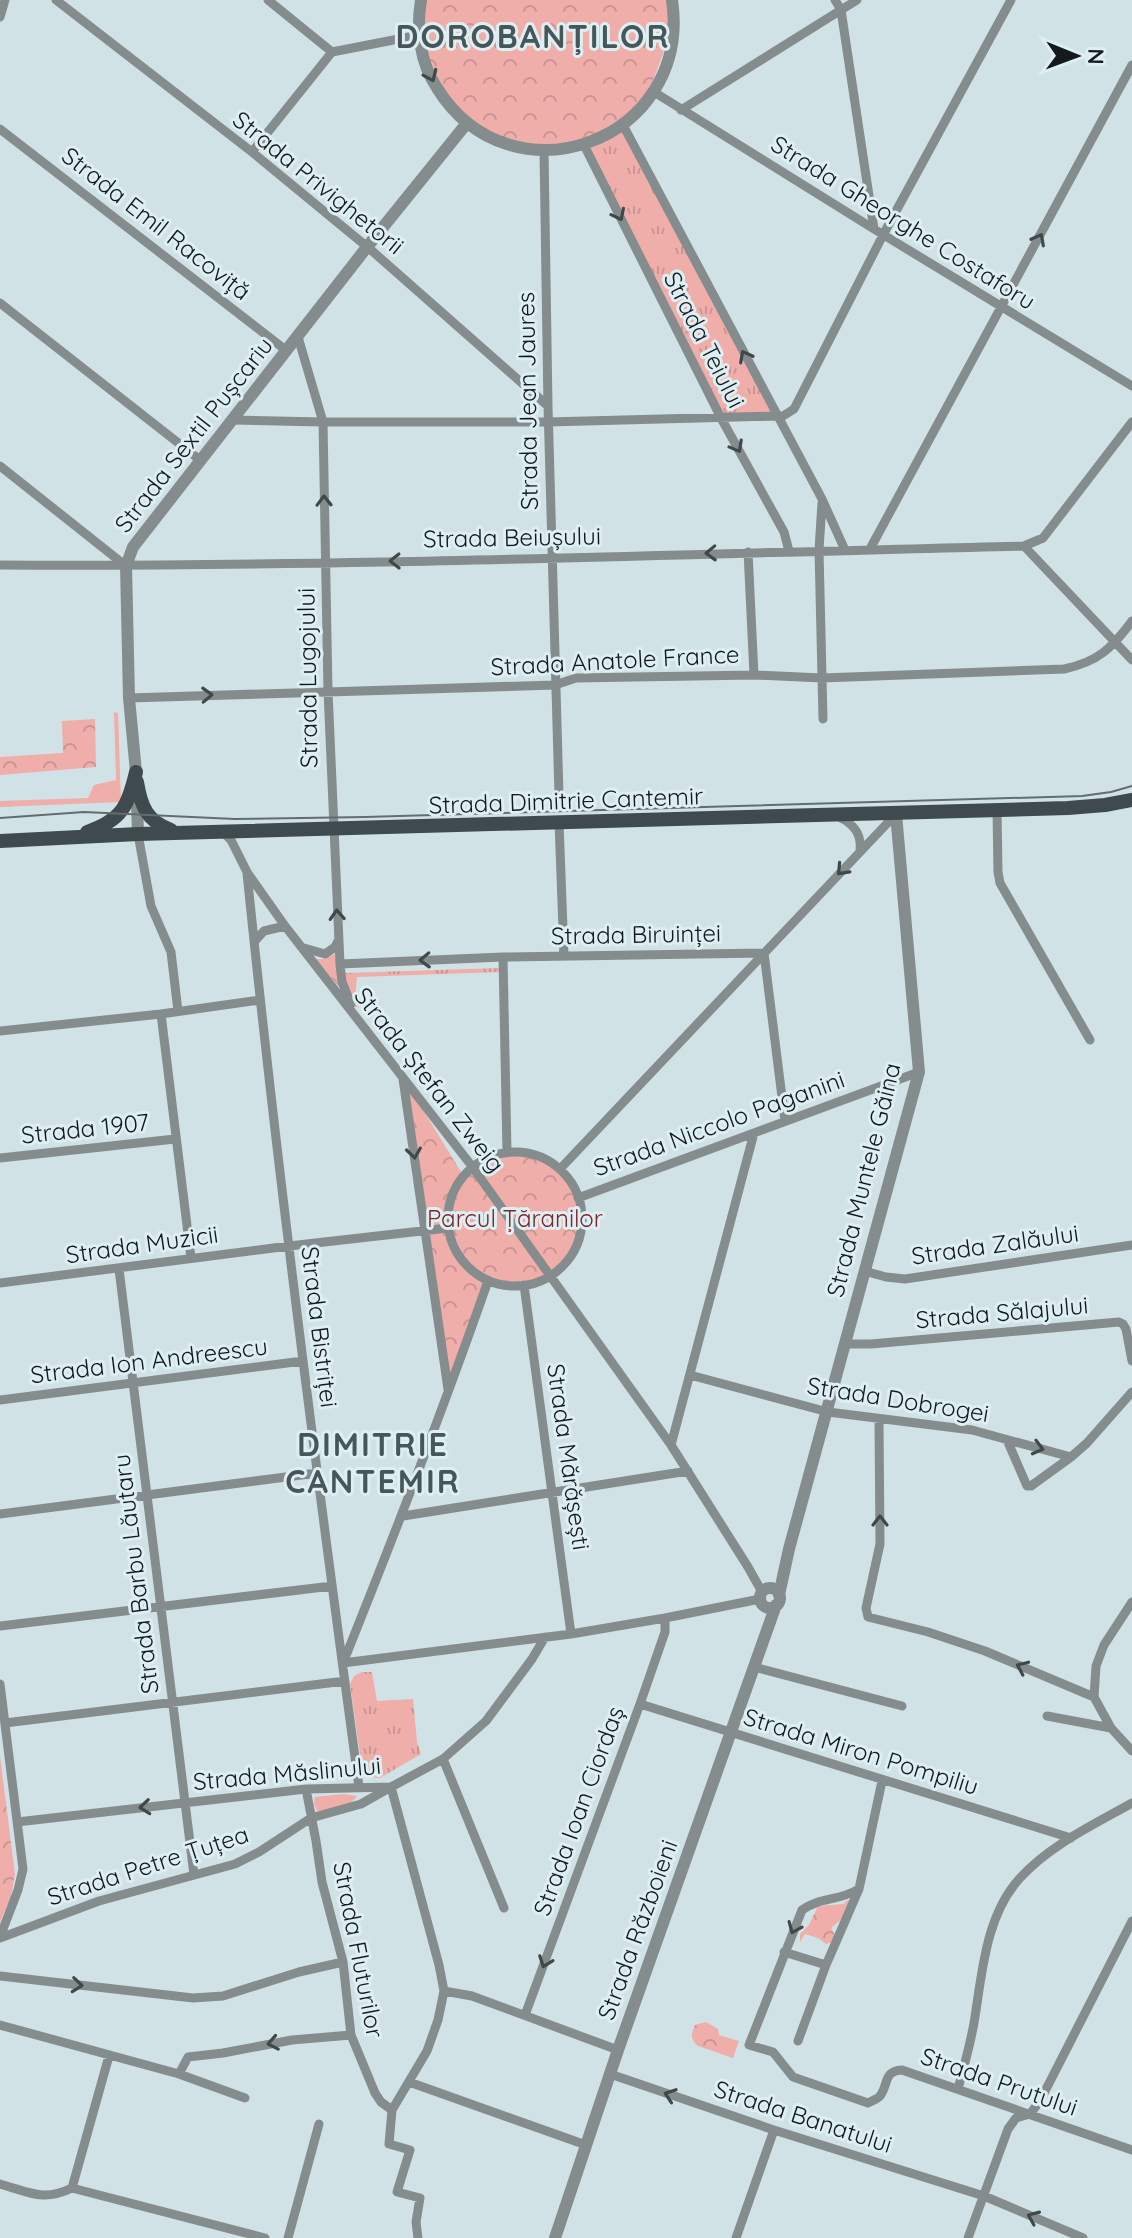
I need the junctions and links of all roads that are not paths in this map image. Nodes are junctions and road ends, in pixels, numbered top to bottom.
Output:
1 (5, 0) edge
2 (56, 0) edge
3 (268, 0) edge
4 (421, 0) edge
5 (672, 0) edge
6 (835, 0) edge
7 (857, 0) edge
8 (1011, 0) edge
9 (841, 10) junction
10 (0, 17) edge
11 (419, 35) junction
12 (332, 52) junction
13 (1132, 65) edge
14 (654, 92) junction
15 (681, 110) junction
16 (467, 123) junction
17 (623, 125) junction
18 (0, 129) edge
19 (584, 145) junction
20 (544, 151) junction
21 (252, 152) junction
22 (879, 232) junction
23 (367, 247) junction
24 (0, 303) edge
25 (1002, 307) junction
26 (298, 337) junction
27 (287, 351) junction
28 (1132, 386) edge
29 (548, 406) junction
30 (777, 416) junction
31 (721, 418) junction
32 (232, 420) junction
33 (323, 422) junction
34 (548, 422) junction
35 (1132, 422) edge
36 (200, 460) junction
37 (0, 466) edge
38 (822, 499) junction
39 (1024, 546) junction
40 (870, 549) junction
41 (819, 550) junction
42 (845, 550) junction
43 (789, 551) junction
44 (748, 552) junction
45 (551, 558) junction
46 (326, 562) junction
47 (0, 565) edge
48 (126, 566) junction
49 (1132, 621) edge
50 (1116, 643) junction
51 (1132, 660) edge
52 (754, 675) junction
53 (822, 678) junction
54 (555, 685) junction
55 (328, 691) junction
56 (129, 698) junction
57 (823, 719) dead end
58 (136, 772) junction
59 (559, 795) dead end
60 (1132, 800) edge
61 (997, 810) junction
62 (896, 814) junction
63 (836, 815) junction
64 (559, 822) junction
65 (333, 830) junction
66 (223, 832) junction
67 (179, 833) junction
68 (138, 834) junction
69 (70, 837) junction
70 (0, 841) edge
71 (860, 851) junction
72 (247, 872) junction
73 (285, 926) junction
74 (338, 940) junction
75 (254, 942) junction
76 (301, 946) junction
77 (764, 953) junction
78 (564, 956) junction
79 (503, 957) junction
80 (340, 964) junction
81 (260, 1000) junction
82 (178, 1011) junction
83 (161, 1014) junction
84 (358, 1018) junction
85 (0, 1031) edge
86 (1090, 1040) dead end
87 (919, 1072) junction
88 (402, 1076) junction
89 (785, 1121) junction
90 (754, 1133) junction
91 (175, 1139) junction
92 (507, 1152) junction
93 (0, 1158) edge
94 (473, 1167) junction
95 (560, 1169) junction
96 (578, 1198) junction
97 (448, 1228) junction
98 (425, 1231) junction
99 (1132, 1245) edge
100 (289, 1246) junction
101 (191, 1258) junction
102 (119, 1269) junction
103 (864, 1271) junction
104 (551, 1276) junction
105 (488, 1281) junction
106 (0, 1283) edge
107 (524, 1285) junction
108 (845, 1344) junction
109 (303, 1361) junction
110 (1132, 1361) edge
111 (690, 1375) junction
112 (133, 1384) junction
113 (1132, 1392) edge
114 (449, 1393) junction
115 (0, 1400) edge
116 (828, 1412) junction
117 (879, 1420) junction
118 (1007, 1440) junction
119 (671, 1445) junction
120 (1071, 1457) junction
121 (688, 1471) junction
122 (317, 1473) junction
123 (553, 1492) junction
124 (147, 1495) junction
125 (0, 1514) edge
126 (403, 1516) junction
127 (789, 1549) junction
128 (332, 1586) junction
129 (763, 1596) junction
130 (778, 1600) junction
131 (1132, 1602) edge
132 (160, 1606) junction
133 (665, 1618) junction
134 (0, 1626) edge
135 (571, 1634) junction
136 (545, 1637) junction
137 (764, 1637) junction
138 (343, 1663) junction
139 (754, 1667) junction
140 (345, 1681) junction
141 (0, 1684) edge
142 (1094, 1697) junction
143 (172, 1703) junction
144 (640, 1704) junction
145 (902, 1706) dead end
146 (1047, 1716) dead end
147 (5, 1723) junction
148 (1111, 1728) junction
149 (732, 1733) junction
150 (1132, 1751) edge
151 (443, 1759) junction
152 (882, 1781) junction
153 (359, 1787) junction
154 (391, 1787) junction
155 (306, 1789) junction
156 (185, 1803) junction
157 (1132, 1803) edge
158 (311, 1818) junction
159 (17, 1822) junction
160 (1071, 1838) junction
161 (194, 1875) junction
162 (859, 1889) junction
163 (504, 1908) dead end
164 (1131, 1926) edge
165 (0, 1937) edge
166 (784, 1952) junction
167 (343, 1962) junction
168 (826, 1965) junction
169 (0, 1976) edge
170 (444, 1991) junction
171 (525, 2015) junction
172 (0, 2025) edge
173 (351, 2035) junction
174 (798, 2041) dead end
175 (618, 2050) junction
176 (109, 2056) junction
177 (179, 2074) junction
178 (610, 2074) junction
179 (409, 2082) junction
180 (958, 2089) junction
181 (245, 2098) dead end
182 (392, 2110) junction
183 (1030, 2114) junction
184 (319, 2124) dead end
185 (774, 2130) junction
186 (586, 2145) junction
187 (1132, 2150) edge
188 (0, 2184) edge
189 (72, 2188) junction
190 (984, 2196) junction
191 (265, 2238) edge
192 (288, 2238) edge
193 (418, 2238) edge
194 (555, 2238) edge
195 (736, 2238) edge
196 (968, 2238) edge
197 (1083, 2238) edge

1 - 10 street
2 - 21 street, Strada Privighetorii
3 - 12 street
4 - 11 street
5 - 14 street
6 - 9 street
7 - 9 street
8 - 22 street
9 - 15 street
9 - 22 street
11 - 12 street
11 -> 16 street
12 - 21 street
25 -> 13 street
14 - 15 street, Strada Gheorghe Costaforu
14 - 17 street
15 - 22 street, Strada Gheorghe Costaforu
16 - 20 street
16 - 23 street, Strada Sextil Pușcariu
17 - 19 street
30 -> 17 street, Strada Teiului
18 - 27 street, Strada Emil Racoviță
19 - 20 street
19 -> 31 street, Strada Teiului
20 - 29 street, Strada Jean Jaures
21 - 23 street, Strada Privighetorii
22 - 25 street, Strada Gheorghe Costaforu
22 - 30 street
23 - 26 street, Strada Sextil Pușcariu
23 - 29 street, Strada Privighetorii
24 - 36 street
25 - 28 street, Strada Gheorghe Costaforu
25 - 40 street
26 - 27 street, Strada Sextil Pușcariu
26 - 33 street, Strada Lugojului
27 - 32 street, Strada Sextil Pușcariu
29 - 34 street, Strada Jean Jaures
30 - 31 street
30 - 38 street, Strada Teiului
31 - 34 street
31 -> 43 street, Strada Teiului
32 - 33 street
32 - 36 street, Strada Sextil Pușcariu
33 - 34 street
46 -> 33 street, Strada Lugojului
34 - 45 street, Strada Jean Jaures
35 - 39 street
36 - 48 street, Strada Sextil Pușcariu
37 - 48 street
38 - 41 street
38 - 42 street, Strada Teiului
39 - 40 street, Strada Beiușului
39 - 50 street
40 - 42 street, Strada Beiușului
41 - 42 street, Strada Beiușului
41 - 43 street, Strada Beiușului
41 - 53 street
43 - 44 street, Strada Beiușului
44 -> 45 street, Strada Beiușului
44 - 52 street
45 -> 46 street, Strada Beiușului
45 - 54 street, Strada Jean Jaures
46 - 48 street, Strada Beiușului
46 - 55 street, Strada Lugojului
47 - 48 street, Strada Beiușului
48 - 56 street, Strada Sextil Pușcariu
49 - 50 street, Strada Anatole France
50 - 51 street
50 - 53 street, Strada Anatole France
52 - 53 street, Strada Anatole France
52 - 54 street, Strada Anatole France
53 - 57 street
54 - 55 street, Strada Anatole France
54 - 59 street, Strada Jean Jaures
56 -> 55 street, Strada Anatole France
55 - 65 street, Strada Lugojului
56 - 58 street, Strada Sextil Pușcariu
58 - 67 main road
58 - 68 street, Strada Sextil Pușcariu
58 - 69 main road
60 - 61 main road, Strada Dimitrie Cantemir
61 - 62 main road, Strada Dimitrie Cantemir
61 - 86 street
62 - 63 main road, Strada Dimitrie Cantemir
62 - 71 street
62 - 87 street, Strada Muntele Găina
63 - 64 main road, Strada Dimitrie Cantemir
63 - 71 street
64 - 65 main road, Strada Dimitrie Cantemir
64 - 78 street
65 - 66 main road, Strada Dimitrie Cantemir
74 -> 65 street, Strada Lugojului
66 - 67 main road, Strada Dimitrie Cantemir
66 - 72 street, Strada Ștefan Zweig
67 - 68 main road, Strada Dimitrie Cantemir
68 - 69 main road, Strada Dimitrie Cantemir
68 - 82 street
69 - 70 main road, Strada Dimitrie Cantemir
71 -> 77 street
72 - 73 street, Strada Ștefan Zweig
72 - 75 street, Strada Bistriței
73 - 75 street
73 - 76 street, Strada Ștefan Zweig
74 - 76 street
74 - 80 street, Strada Lugojului
75 - 81 street, Strada Bistriței
76 - 84 street, Strada Ștefan Zweig
77 - 78 street, Strada Biruinței
77 - 89 street
77 - 95 street
78 - 79 street, Strada Biruinței
79 -> 80 street, Strada Biruinței
79 - 92 street
80 - 84 street, Strada Lugojului
81 - 82 street
81 - 100 street, Strada Bistriței
82 - 83 street
83 - 85 street
83 - 91 street
84 - 88 street, Strada Ștefan Zweig
87 - 89 street, Strada Niccolo Paganini
87 - 103 street, Strada Muntele Găina
88 - 94 street, Strada Ștefan Zweig
88 -> 98 street
89 - 90 street, Strada Niccolo Paganini
90 - 96 street, Strada Niccolo Paganini
90 - 111 street
91 - 93 street, Strada 1907
91 - 101 street
92 - 94 street
92 - 95 street
94 - 97 street
94 - 104 street, Strada Ștefan Zweig
95 - 96 street
96 - 104 street
97 - 98 street
97 - 105 street
98 - 100 street
98 - 114 street
99 - 103 street, Strada Zalăului
100 - 101 street, Strada Muzicii
100 - 109 street, Strada Bistriței
101 - 102 street, Strada Muzicii
102 - 106 street, Strada Muzicii
102 - 112 street, Strada Barbu Lăutaru
103 - 108 street, Strada Muntele Găina
104 - 107 street
104 - 119 street, Strada Ștefan Zweig
105 - 107 street
105 - 114 street
107 - 123 street, Strada Mărășești
108 - 110 street, Strada Sălajului
108 - 116 street, Strada Muntele Găina
109 - 112 street, Strada Ion Andreescu
109 - 122 street, Strada Bistriței
111 - 116 street, Strada Dobrogei
111 - 119 street
112 - 115 street, Strada Ion Andreescu
112 - 124 street, Strada Barbu Lăutaru
113 - 120 street, Strada Dobrogei
114 - 126 street
116 - 117 street, Strada Dobrogei
116 - 127 street, Strada Muntele Găina
117 - 118 street, Strada Dobrogei
142 -> 117 street
118 -> 120 street, Strada Dobrogei
118 - 120 street, Strada Dobrogei
119 - 121 street, Strada Ștefan Zweig
121 - 123 street
121 - 129 street, Strada Ștefan Zweig
122 - 124 street
122 - 128 street, Strada Bistriței
123 - 126 street
123 - 135 street, Strada Mărășești
124 - 125 street
124 - 132 street, Strada Barbu Lăutaru
126 - 138 street
127 - 129 street, Strada Muntele Găina
127 - 130 street, Strada Muntele Găina
128 - 132 street
128 - 138 street, Strada Bistriței
129 - 130 street
129 - 133 street
129 - 137 street, Strada Războieni
130 - 137 street, Strada Războieni
131 - 142 street
132 - 134 street
132 - 143 street, Strada Barbu Lăutaru
133 - 135 street
133 - 144 street, Strada Ioan Ciordaș
135 - 136 street
136 - 138 street
136 - 151 street, Strada Măslinului
137 - 139 street, Strada Războieni
138 - 140 street, Strada Bistriței
139 - 145 street
139 - 149 street, Strada Războieni
140 - 143 street
140 - 153 street, Strada Bistriței
141 - 147 street
142 - 148 street
143 - 147 street
143 - 156 street, Strada Barbu Lăutaru
144 - 149 street, Strada Miron Pompiliu
144 -> 171 street, Strada Ioan Ciordaș
146 - 148 street
147 - 159 street
148 - 150 street
149 - 152 street, Strada Miron Pompiliu
149 - 175 street, Strada Războieni
151 - 154 street, Strada Măslinului
151 - 163 street
152 - 160 street, Strada Miron Pompiliu
152 - 162 street
153 - 154 street, Strada Măslinului
153 - 155 street, Strada Măslinului
154 - 158 street, Strada Petre Țuțea
154 - 170 street
155 - 156 street, Strada Măslinului
155 - 158 street, Strada Fluturilor
156 -> 159 street, Strada Măslinului
156 - 161 street, Strada Barbu Lăutaru
157 - 160 street
158 - 161 street, Strada Petre Țuțea
158 - 167 street, Strada Fluturilor
159 - 165 street
160 - 180 street
161 - 165 street, Strada Petre Țuțea
162 -> 166 street
162 - 168 street
164 - 183 street
166 - 168 street
166 - 180 street, Strada Prutului
169 -> 167 street
167 - 173 street, Strada Fluturilor
168 - 174 street
170 - 171 street
170 - 179 street
171 - 175 street
172 - 176 street
173 -> 177 street
173 - 182 street, Strada Fluturilor
175 - 178 street, Strada Războieni
176 - 177 street
176 - 189 street
177 - 181 street
185 -> 178 street, Strada Banatului
178 - 186 street, Strada Războieni
179 - 182 street
179 - 186 street
180 - 183 street, Strada Prutului
182 - 193 street
183 - 187 street, Strada Prutului
183 - 190 street
184 - 192 street
185 - 190 street, Strada Banatului
185 - 195 street
186 - 194 street, Strada Războieni
188 - 189 street
189 - 191 street
190 - 196 street
197 -> 190 street, Strada Banatului

